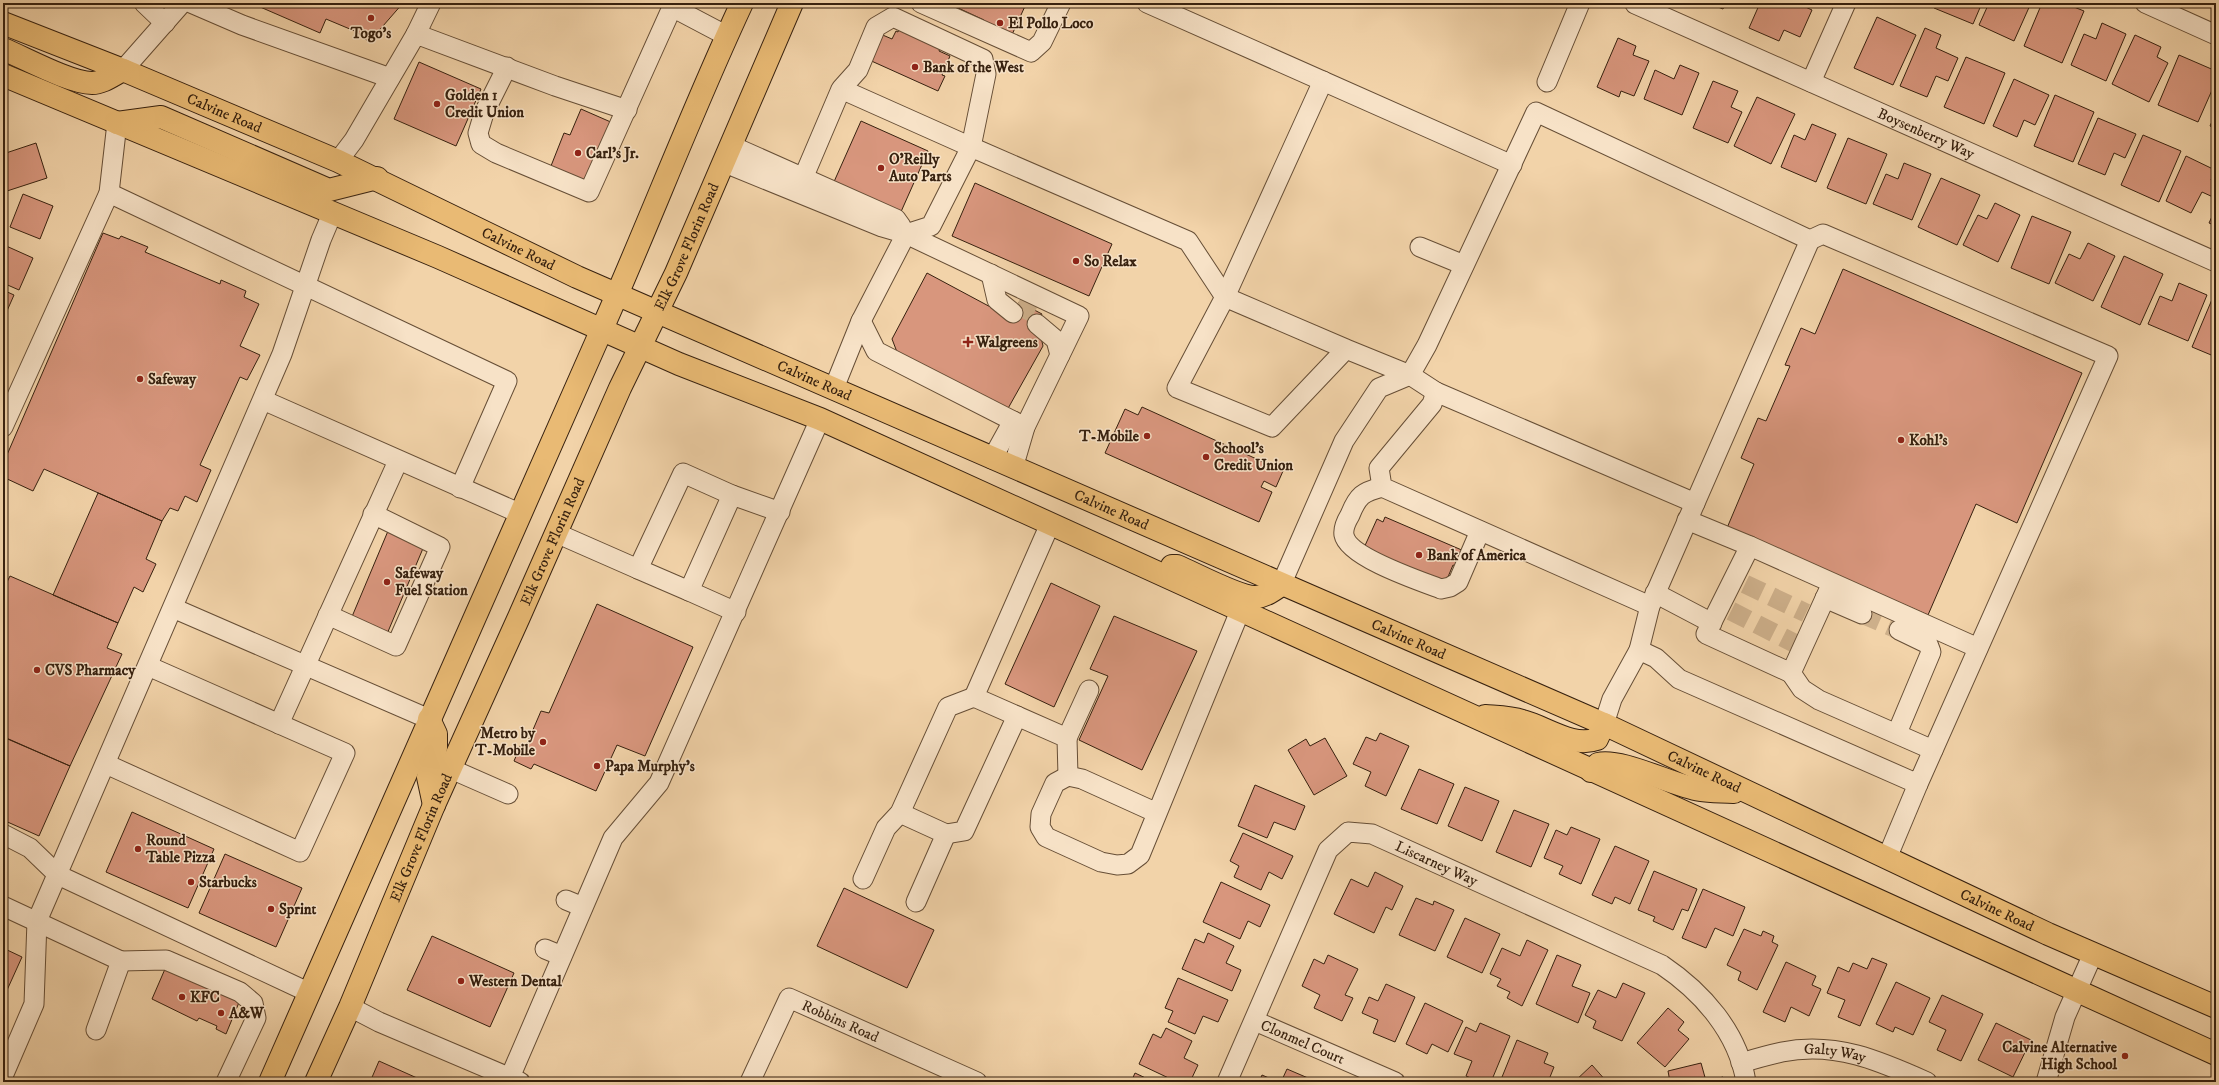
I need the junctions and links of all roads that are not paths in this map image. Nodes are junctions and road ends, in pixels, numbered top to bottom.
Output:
1 (144, 3) edge
2 (182, 3) edge
3 (190, 3) edge
4 (431, 3) edge
5 (742, 3) edge
6 (792, 3) edge
7 (921, 3) edge
8 (1061, 3) edge
9 (1147, 3) edge
10 (1580, 3) edge
11 (1846, 3) edge
12 (2145, 3) edge
13 (1636, 4) edge
14 (673, 5) edge
15 (3, 23) edge
16 (165, 23) junction
17 (416, 34) junction
18 (2216, 35) edge
19 (727, 36) junction
20 (3, 49) edge
21 (507, 67) junction
22 (122, 70) junction
23 (3, 75) edge
24 (390, 78) junction
25 (1322, 81) junction
26 (1547, 82) dead end
27 (1811, 82) junction
28 (841, 89) junction
29 (627, 110) junction
30 (117, 123) junction
31 (971, 147) junction
32 (728, 154) junction
33 (338, 161) junction
34 (1512, 165) junction
35 (804, 176) junction
36 (377, 178) junction
37 (109, 193) junction
38 (332, 214) junction
39 (906, 234) junction
40 (1810, 240) junction
41 (1420, 247) dead end
42 (2216, 262) edge
43 (1464, 265) junction
44 (996, 277) junction
45 (305, 286) junction
46 (617, 294) junction
47 (1226, 296) junction
48 (1015, 309) tunnel mouth
49 (658, 312) junction
50 (1039, 321) tunnel mouth
51 (860, 322) junction
52 (602, 330) junction
53 (640, 347) junction
54 (1063, 349) junction
55 (1346, 349) junction
56 (1410, 375) junction
57 (834, 388) junction
58 (1436, 392) junction
59 (263, 400) junction
60 (820, 420) junction
61 (1019, 424) junction
62 (3, 427) edge
63 (992, 459) junction
64 (398, 461) junction
65 (1013, 468) junction
66 (1382, 487) junction
67 (460, 488) junction
68 (732, 496) junction
69 (1695, 503) junction
70 (780, 512) junction
71 (519, 513) junction
72 (373, 514) junction
73 (1687, 520) junction
74 (1050, 524) junction
75 (1480, 531) junction
76 (556, 533) junction
77 (1750, 546) junction
78 (1137, 564) junction
79 (638, 569) junction
80 (1281, 585) junction
81 (1829, 590) junction
82 (689, 591) junction
83 (1652, 600) junction
84 (173, 608) junction
85 (1240, 611) junction
86 (736, 612) junction
87 (1721, 614) junction
88 (1862, 614) tunnel mouth
89 (328, 615) junction
90 (1899, 630) tunnel mouth
91 (1978, 648) junction
92 (1639, 650) junction
93 (148, 666) junction
94 (305, 666) junction
95 (1791, 673) junction
96 (1089, 690) dead end
97 (974, 697) junction
98 (1464, 713) junction
99 (1017, 716) junction
100 (429, 719) junction
101 (279, 724) junction
102 (1604, 724) junction
103 (1897, 733) junction
104 (1067, 738) junction
105 (1933, 750) junction
106 (106, 764) junction
107 (451, 768) junction
108 (1592, 771) junction
109 (1068, 776) junction
110 (1918, 784) junction
111 (1747, 793) junction
112 (508, 794) dead end
113 (434, 805) junction
114 (900, 813) junction
115 (1157, 813) junction
116 (3, 834) edge
117 (946, 834) junction
118 (1887, 858) junction
119 (58, 875) junction
120 (863, 880) dead end
121 (916, 902) dead end
122 (3, 906) edge
123 (37, 921) junction
124 (545, 949) dead end
125 (2093, 954) junction
126 (562, 956) junction
127 (121, 961) junction
128 (2077, 991) junction
129 (310, 993) junction
130 (350, 1006) junction
131 (2216, 1007) edge
132 (1255, 1021) junction
133 (96, 1030) dead end
134 (2216, 1054) edge
135 (1741, 1063) junction
136 (3, 1076) edge
137 (513, 1081) edge
138 (226, 1082) edge
139 (270, 1082) edge
140 (316, 1082) edge
141 (750, 1082) edge
142 (977, 1082) edge
143 (1227, 1082) edge
144 (1395, 1082) edge
145 (1746, 1082) edge
146 (1926, 1082) edge
147 (2046, 1082) edge

1 - 16 street
2 - 16 street
3 - 24 street
4 - 17 street
5 - 19 main road
6 - 32 main road, Elk Grove Florin Road
7 - 8 street
9 - 25 street
10 - 26 street
11 - 27 street
12 - 18 street
13 - 27 street, Boysenberry Way
14 - 19 street
14 - 29 street
15 - 22 main road, Calvine Road
16 - 22 street
17 - 21 street
17 - 24 street
19 - 46 main road
20 - 22 main road
21 - 29 street
21 - 29 street
22 - 33 main road, Calvine Road
23 - 30 main road
24 - 33 street
25 - 34 street
25 - 47 street
27 - 42 street, Boysenberry Way
28 - 31 street
28 - 31 street
28 - 35 street
30 - 36 main road
30 - 37 street
30 - 38 main road
31 - 39 street
31 - 47 street
32 - 35 street
32 - 39 street
32 - 49 main road, Elk Grove Florin Road
33 - 36 main road, Calvine Road
34 - 40 street
34 - 43 street
35 - 39 street
36 - 46 main road, Calvine Road
37 - 45 street
37 - 62 street
38 - 45 street
38 - 52 main road
39 - 44 street
39 - 51 street
40 - 69 street
40 - 91 street
41 - 43 street
43 - 56 street
44 - 48 street
44 - 54 street
45 - 59 street
45 - 67 street
46 - 49 main road, Calvine Road
46 - 52 main road
47 - 55 street
47 - 55 street
49 - 53 main road, Elk Grove Florin Road
49 - 57 main road, Calvine Road
50 - 54 street
51 - 57 street
51 - 61 street
52 - 53 main road
52 - 71 main road
53 - 60 main road
53 - 76 main road, Elk Grove Florin Road
54 - 61 street
55 - 56 street
56 - 58 street
56 - 80 street
57 - 63 main road, Calvine Road
58 - 66 street
58 - 69 street
59 - 64 street
59 - 84 street
60 - 70 street
60 - 74 main road
61 - 63 street
61 - 65 street
63 - 65 main road, Calvine Road
64 - 67 street
64 - 72 street
65 - 80 main road, Calvine Road
66 - 75 street
66 - 75 street
67 - 71 street
68 - 70 street
68 - 79 street
68 - 82 street
69 - 73 street
70 - 86 street
71 - 100 main road
72 - 89 street
72 - 89 street
73 - 77 street
73 - 83 street
74 - 78 main road
74 - 97 street
75 - 83 street
76 - 79 street
76 - 107 main road, Elk Grove Florin Road
77 - 81 street
77 - 87 street
78 - 80 main road
78 - 85 main road
79 - 82 street
80 - 102 main road, Calvine Road
81 - 88 street
81 - 91 street
81 - 95 street
82 - 86 street
83 - 87 street
83 - 92 street
84 - 93 street
84 - 94 street
85 - 98 main road
85 - 115 street
86 - 126 street
87 - 95 street
89 - 94 street
90 - 103 street
91 - 105 street
92 - 102 street
92 - 110 street
93 - 101 street
93 - 106 street
94 - 100 street
94 - 101 street
95 - 103 street
96 - 104 street
97 - 99 street
97 - 114 street
98 - 102 main road
98 - 108 main road
99 - 104 street
99 - 117 street
100 - 113 main road
100 - 129 main road
101 - 106 street
102 - 111 main road, Calvine Road
103 - 105 street
104 - 109 street
105 - 110 street
106 - 119 street
107 - 112 street
107 - 113 main road, Elk Grove Florin Road
108 - 111 main road
108 - 128 main road
109 - 115 street
109 - 115 street
110 - 118 street
111 - 118 main road, Calvine Road
113 - 130 main road, Elk Grove Florin Road
114 - 117 street
114 - 120 street
116 - 119 street
117 - 121 street
118 - 125 main road, Calvine Road
119 - 123 street
119 - 129 street
122 - 123 street
123 - 127 street
123 - 136 street
124 - 126 street
125 - 128 street
125 - 131 main road, Calvine Road
126 - 137 street
127 - 133 street
127 - 138 street
128 - 134 main road
128 - 147 street
129 - 139 main road
130 - 137 street
130 - 140 main road, Elk Grove Florin Road
132 - 135 street, Liscarney Way
132 - 143 street, Liscarney Way
132 - 144 street, Clonmel Court
135 - 145 street, Liscarney Way
135 - 146 street, Galty Way
141 - 142 street, Robbins Road

